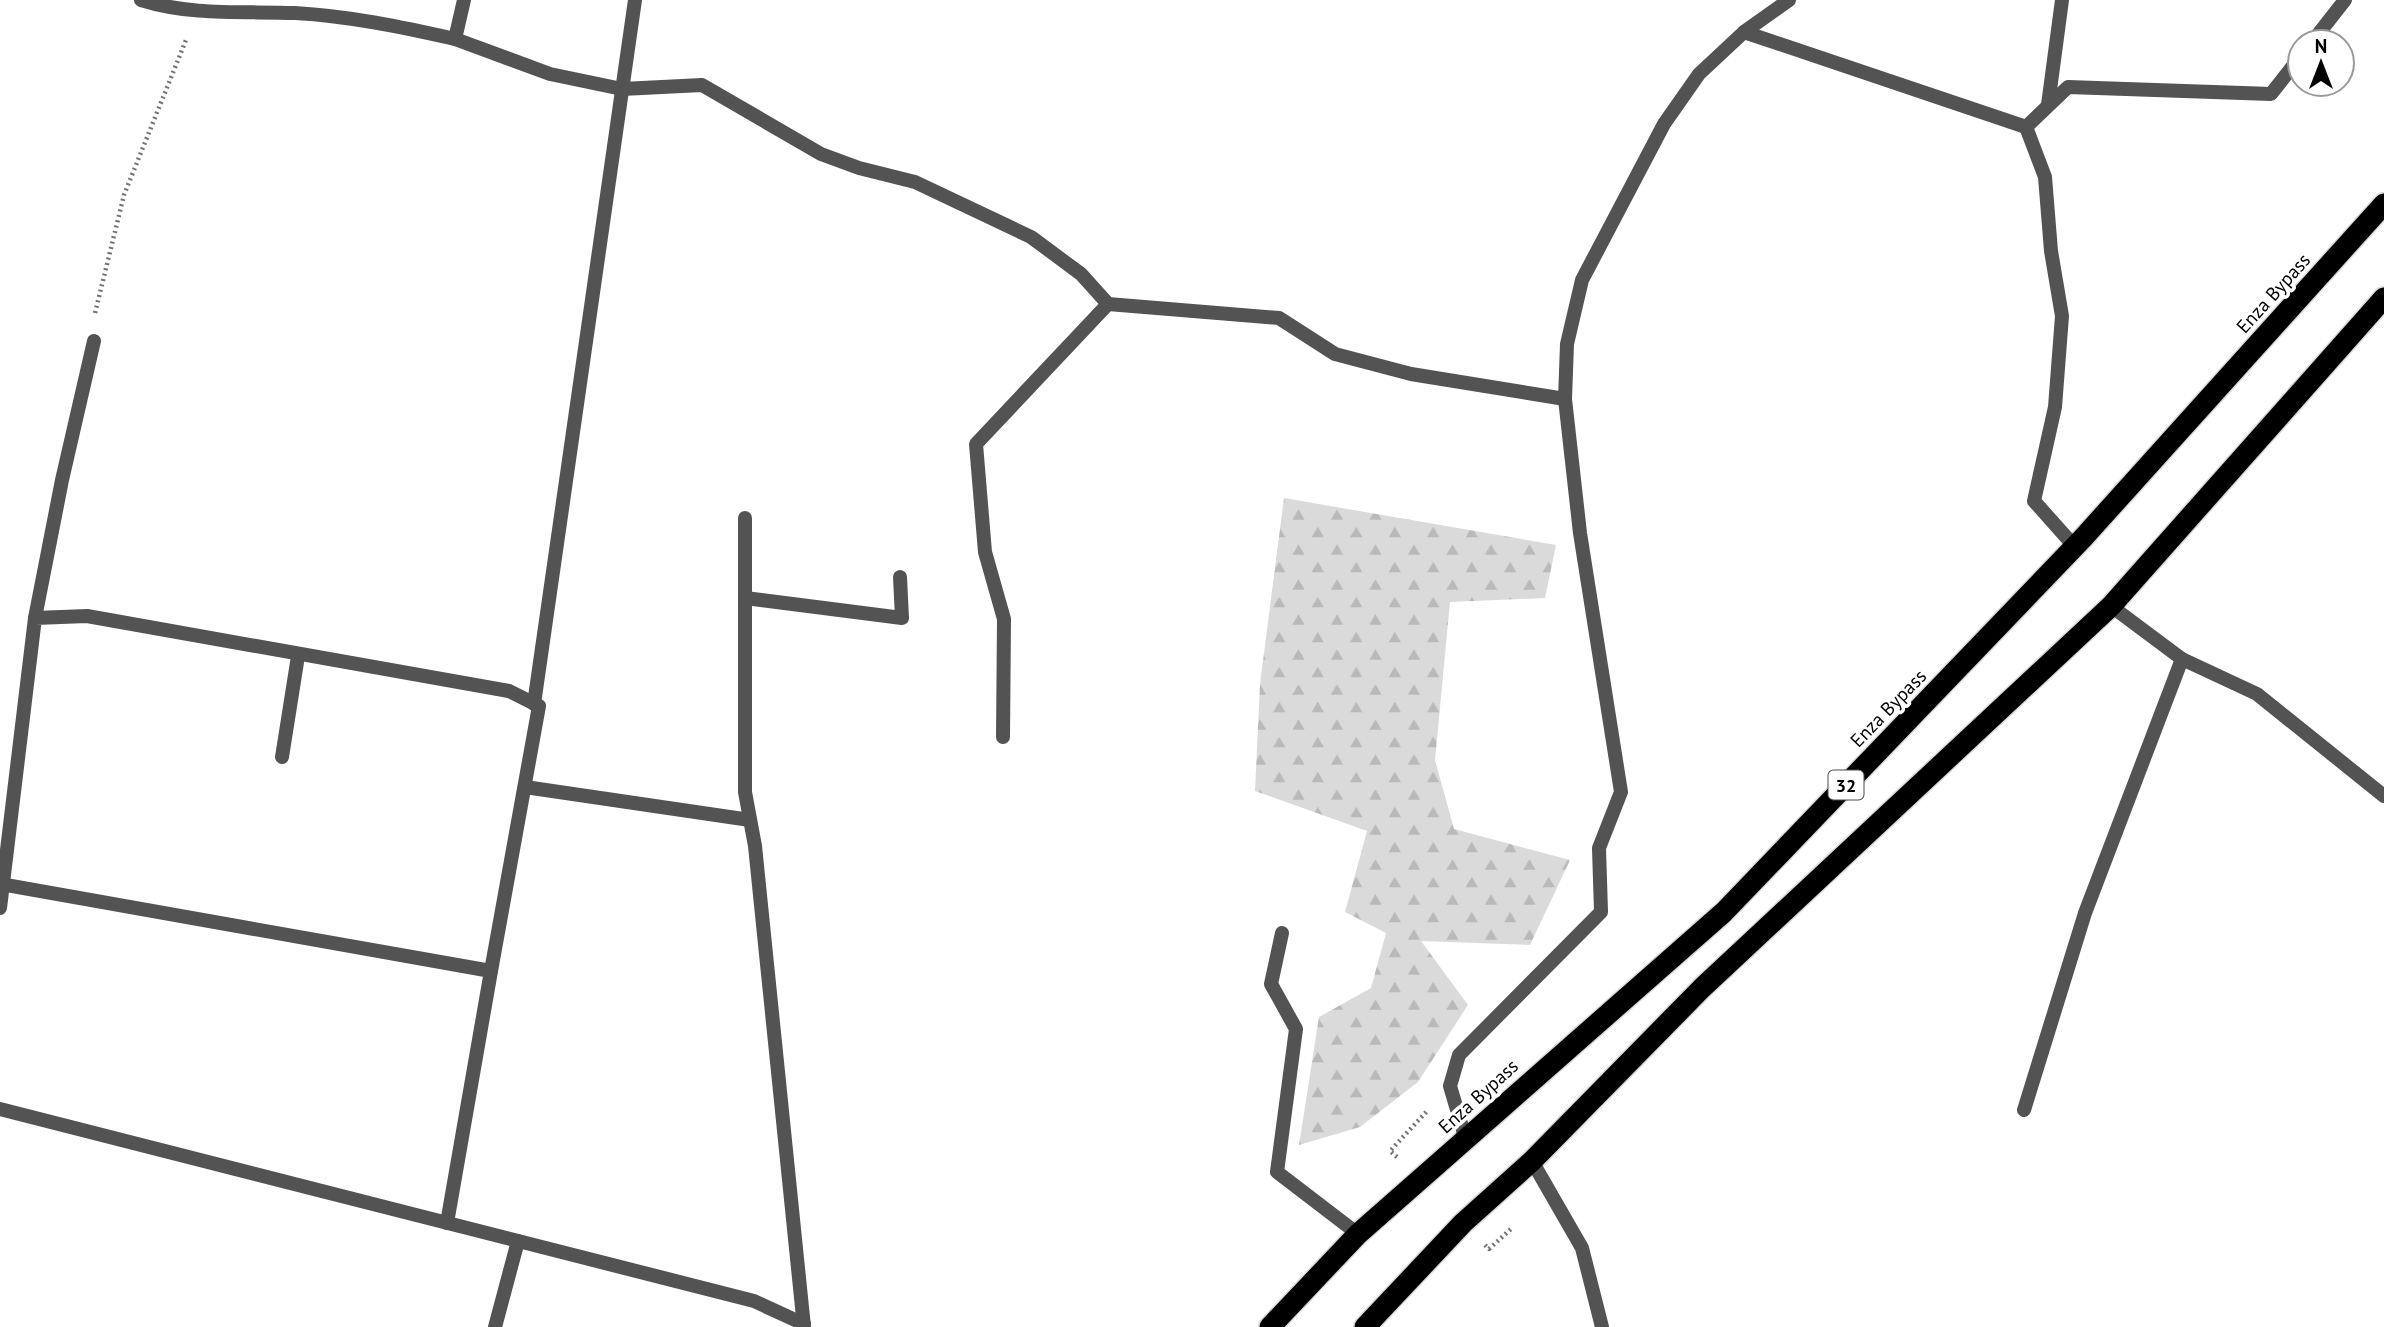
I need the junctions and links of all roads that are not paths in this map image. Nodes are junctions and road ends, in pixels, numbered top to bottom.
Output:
1 (141, 0) edge
2 (464, 0) edge
3 (635, 0) edge
4 (1789, 0) edge
5 (2062, 0) edge
6 (2345, 0) edge
7 (198, 6) edge
8 (2323, 28) edge
9 (1744, 32) junction
10 (455, 38) junction
11 (2286, 76) edge
12 (622, 89) junction
13 (2048, 105) junction
14 (2025, 127) junction
15 (2384, 204) edge
16 (2384, 298) edge
17 (1108, 304) junction
18 (94, 341) road end
19 (1565, 399) junction
20 (745, 518) dead end
21 (2075, 547) junction
22 (900, 577) dead end
23 (745, 598) junction
24 (2111, 606) junction
25 (35, 618) junction
26 (298, 656) junction
27 (2182, 659) junction
28 (534, 704) junction
29 (1003, 737) dead end
30 (282, 757) dead end
31 (525, 787) junction
32 (2384, 796) edge
33 (750, 820) junction
34 (2, 884) edge
35 (0, 908) edge
36 (1282, 933) dead end
37 (491, 971) junction
38 (0, 1109) edge
39 (2024, 1110) dead end
40 (1465, 1138) junction
41 (1532, 1161) junction
42 (447, 1223) junction
43 (1358, 1234) junction
44 (518, 1241) junction
45 (804, 1326) edge
46 (495, 1327) edge
47 (1270, 1327) edge
48 (1365, 1327) edge
49 (1602, 1327) edge

1 - 7 street
2 - 10 street
3 - 12 street
4 - 9 street
5 - 13 street
6 - 8 street
7 - 10 street
9 - 14 street
9 - 19 street
10 - 12 street
11 - 13 street
12 - 17 street
12 - 28 street
13 - 14 street
14 - 21 street
15 - 21 highway, Enza Bypass / 32
16 - 24 highway, 32
17 - 19 street
17 - 29 street
18 - 25 street
19 - 40 street
20 - 23 street
21 - 40 highway, Enza Bypass / 32
22 - 23 street
23 - 33 street
24 - 27 street
24 - 41 highway, 32
25 - 26 street
25 - 34 street
26 - 28 street
26 - 30 street
27 - 32 street
27 - 39 street
28 - 31 street
31 - 33 street
31 - 37 street
33 - 45 street
34 - 35 street
34 - 37 street
36 - 43 street
37 - 42 street
38 - 42 street
40 - 43 highway, Enza Bypass / 32
41 - 48 highway, 32
41 - 49 street
42 - 44 street
43 - 47 highway, Enza Bypass / 32
44 - 45 street
44 - 46 street

